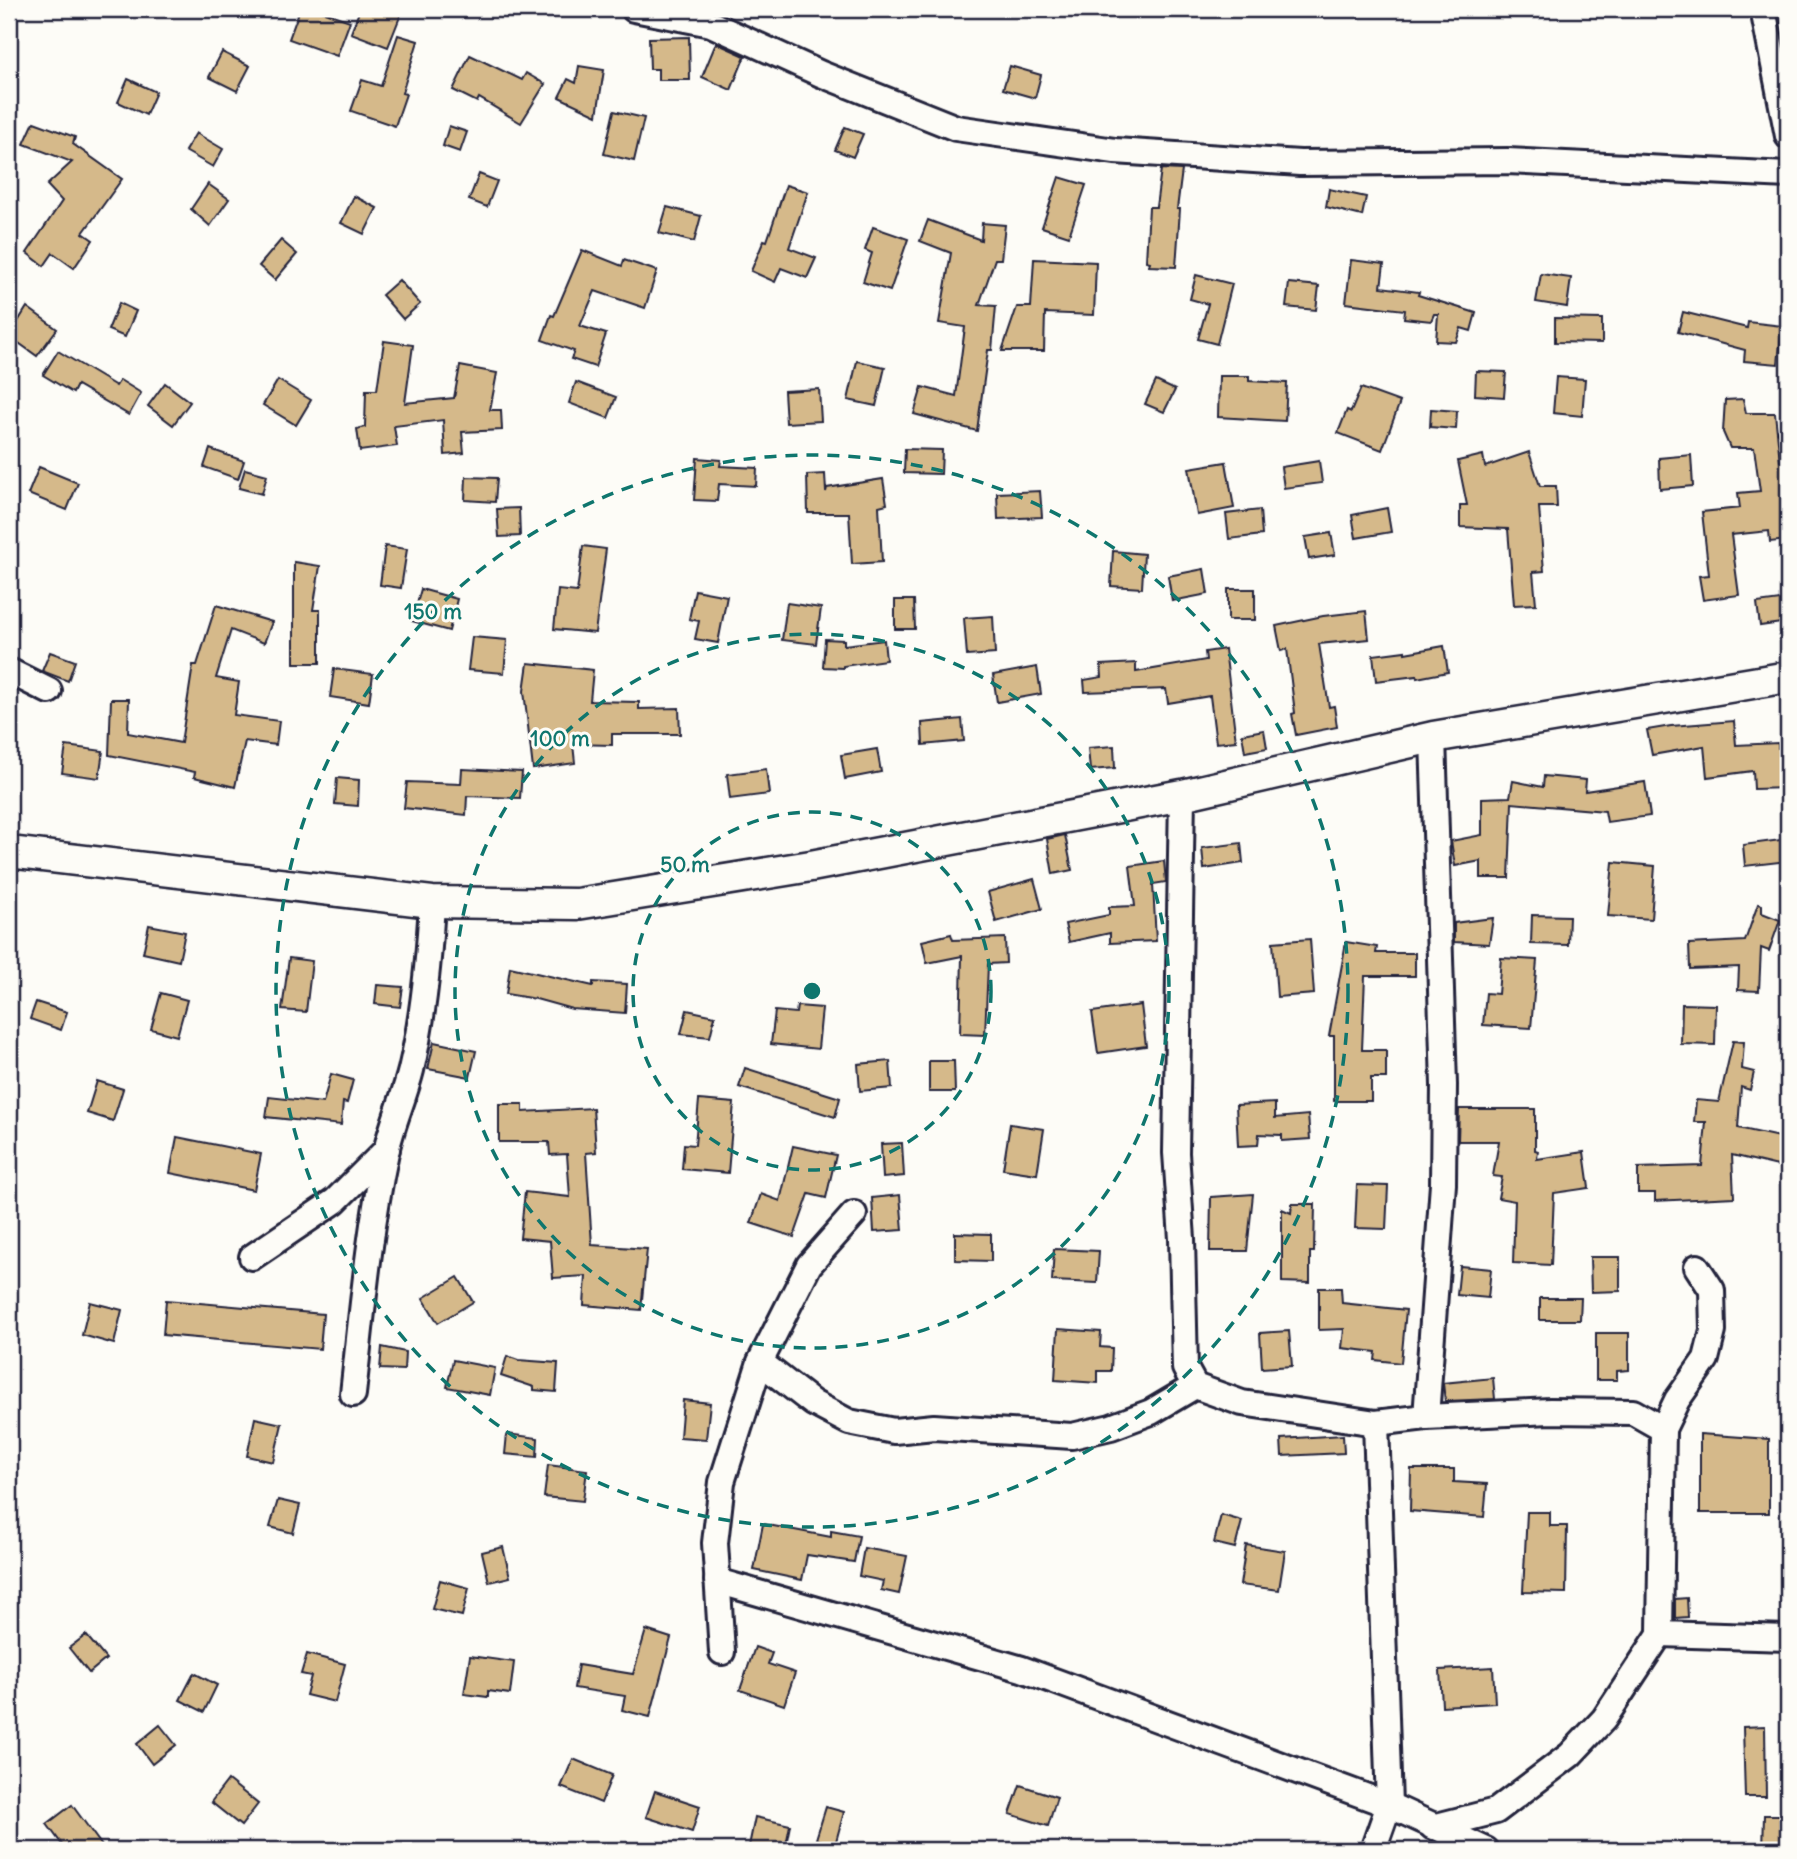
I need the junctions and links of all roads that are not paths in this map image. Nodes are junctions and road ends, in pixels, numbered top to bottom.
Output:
1 (634, 9) edge
2 (1763, 9) edge
3 (1788, 136) edge
4 (1788, 175) edge
5 (9, 671) edge
6 (1788, 677) edge
7 (49, 691) dead end
8 (1433, 737) junction
9 (1182, 795) junction
10 (9, 852) edge
11 (432, 902) junction
12 (387, 1149) junction
13 (854, 1214) dead end
14 (251, 1257) dead end
15 (1697, 1267) dead end
16 (760, 1362) junction
17 (1195, 1386) junction
18 (353, 1394) dead end
19 (1426, 1417) junction
20 (1376, 1423) junction
21 (1663, 1429) junction
22 (717, 1581) junction
23 (1660, 1634) junction
24 (1788, 1638) edge
25 (722, 1652) dead end
26 (1389, 1805) junction
27 (1433, 1827) junction
28 (1373, 1850) edge
29 (1486, 1850) edge

1 - 4 street
2 - 3 street
5 - 7 street
6 - 8 street
8 - 9 street
8 - 19 street
9 - 11 street
9 - 17 street
10 - 11 street
11 - 12 street
12 - 14 street
12 - 18 street
13 - 16 street
15 - 21 street
16 - 17 street
16 - 22 street
17 - 20 street
19 - 20 street
19 - 21 street
20 - 26 street
21 - 23 street
22 - 25 street
22 - 26 street
23 - 24 street
23 - 27 street
26 - 27 street
26 - 28 street
27 - 29 street

